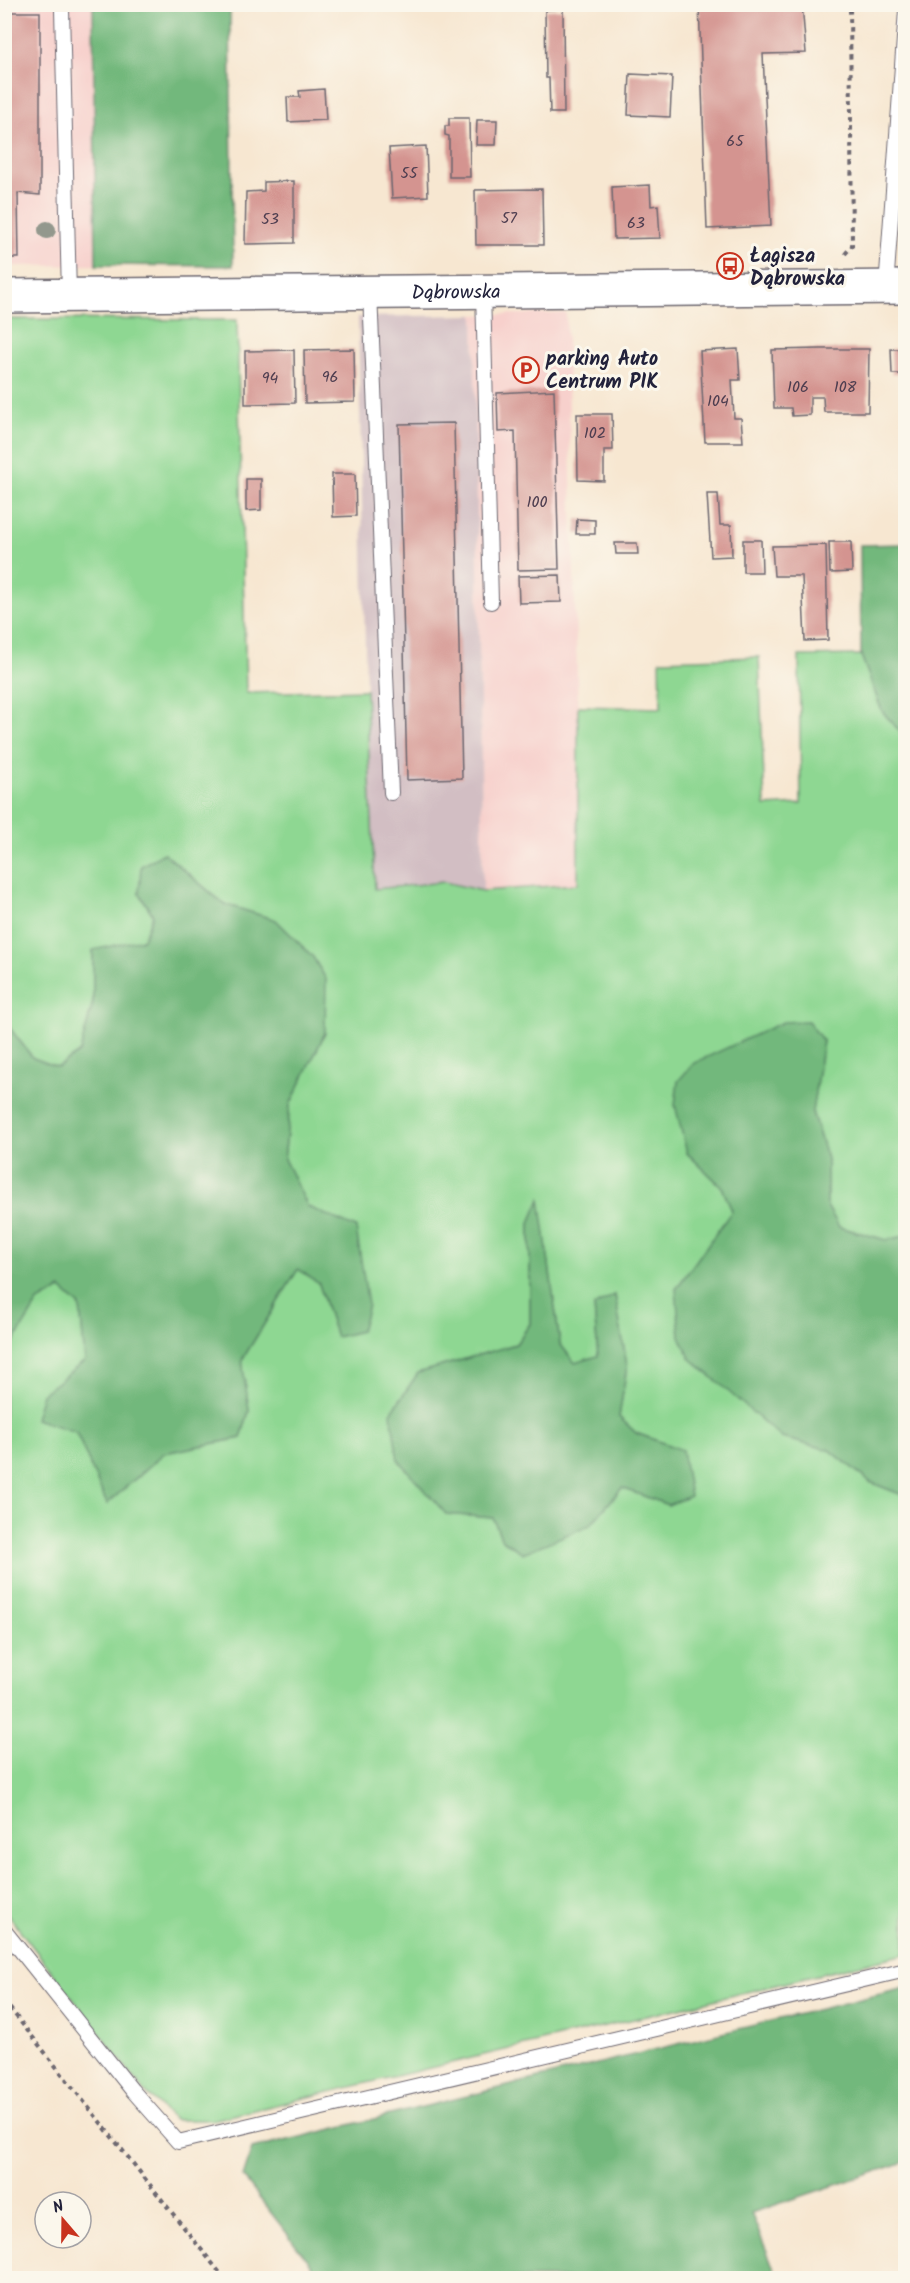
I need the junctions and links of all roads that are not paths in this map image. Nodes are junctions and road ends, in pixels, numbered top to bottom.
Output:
1 (62, 9) dead end
2 (906, 10) edge
3 (896, 287) edge
4 (483, 291) junction
5 (370, 293) junction
6 (69, 295) junction
7 (4, 296) edge
8 (491, 602) dead end
9 (391, 793) dead end
10 (4, 1930) edge
11 (906, 1970) edge

1 - 6 lane
2 - 3 lane
3 - 4 street, Dąbrowska
4 - 5 street, Dąbrowska
4 - 8 lane
5 - 6 street, Dąbrowska
5 - 9 lane
6 - 7 street, Dąbrowska
10 - 11 lane

